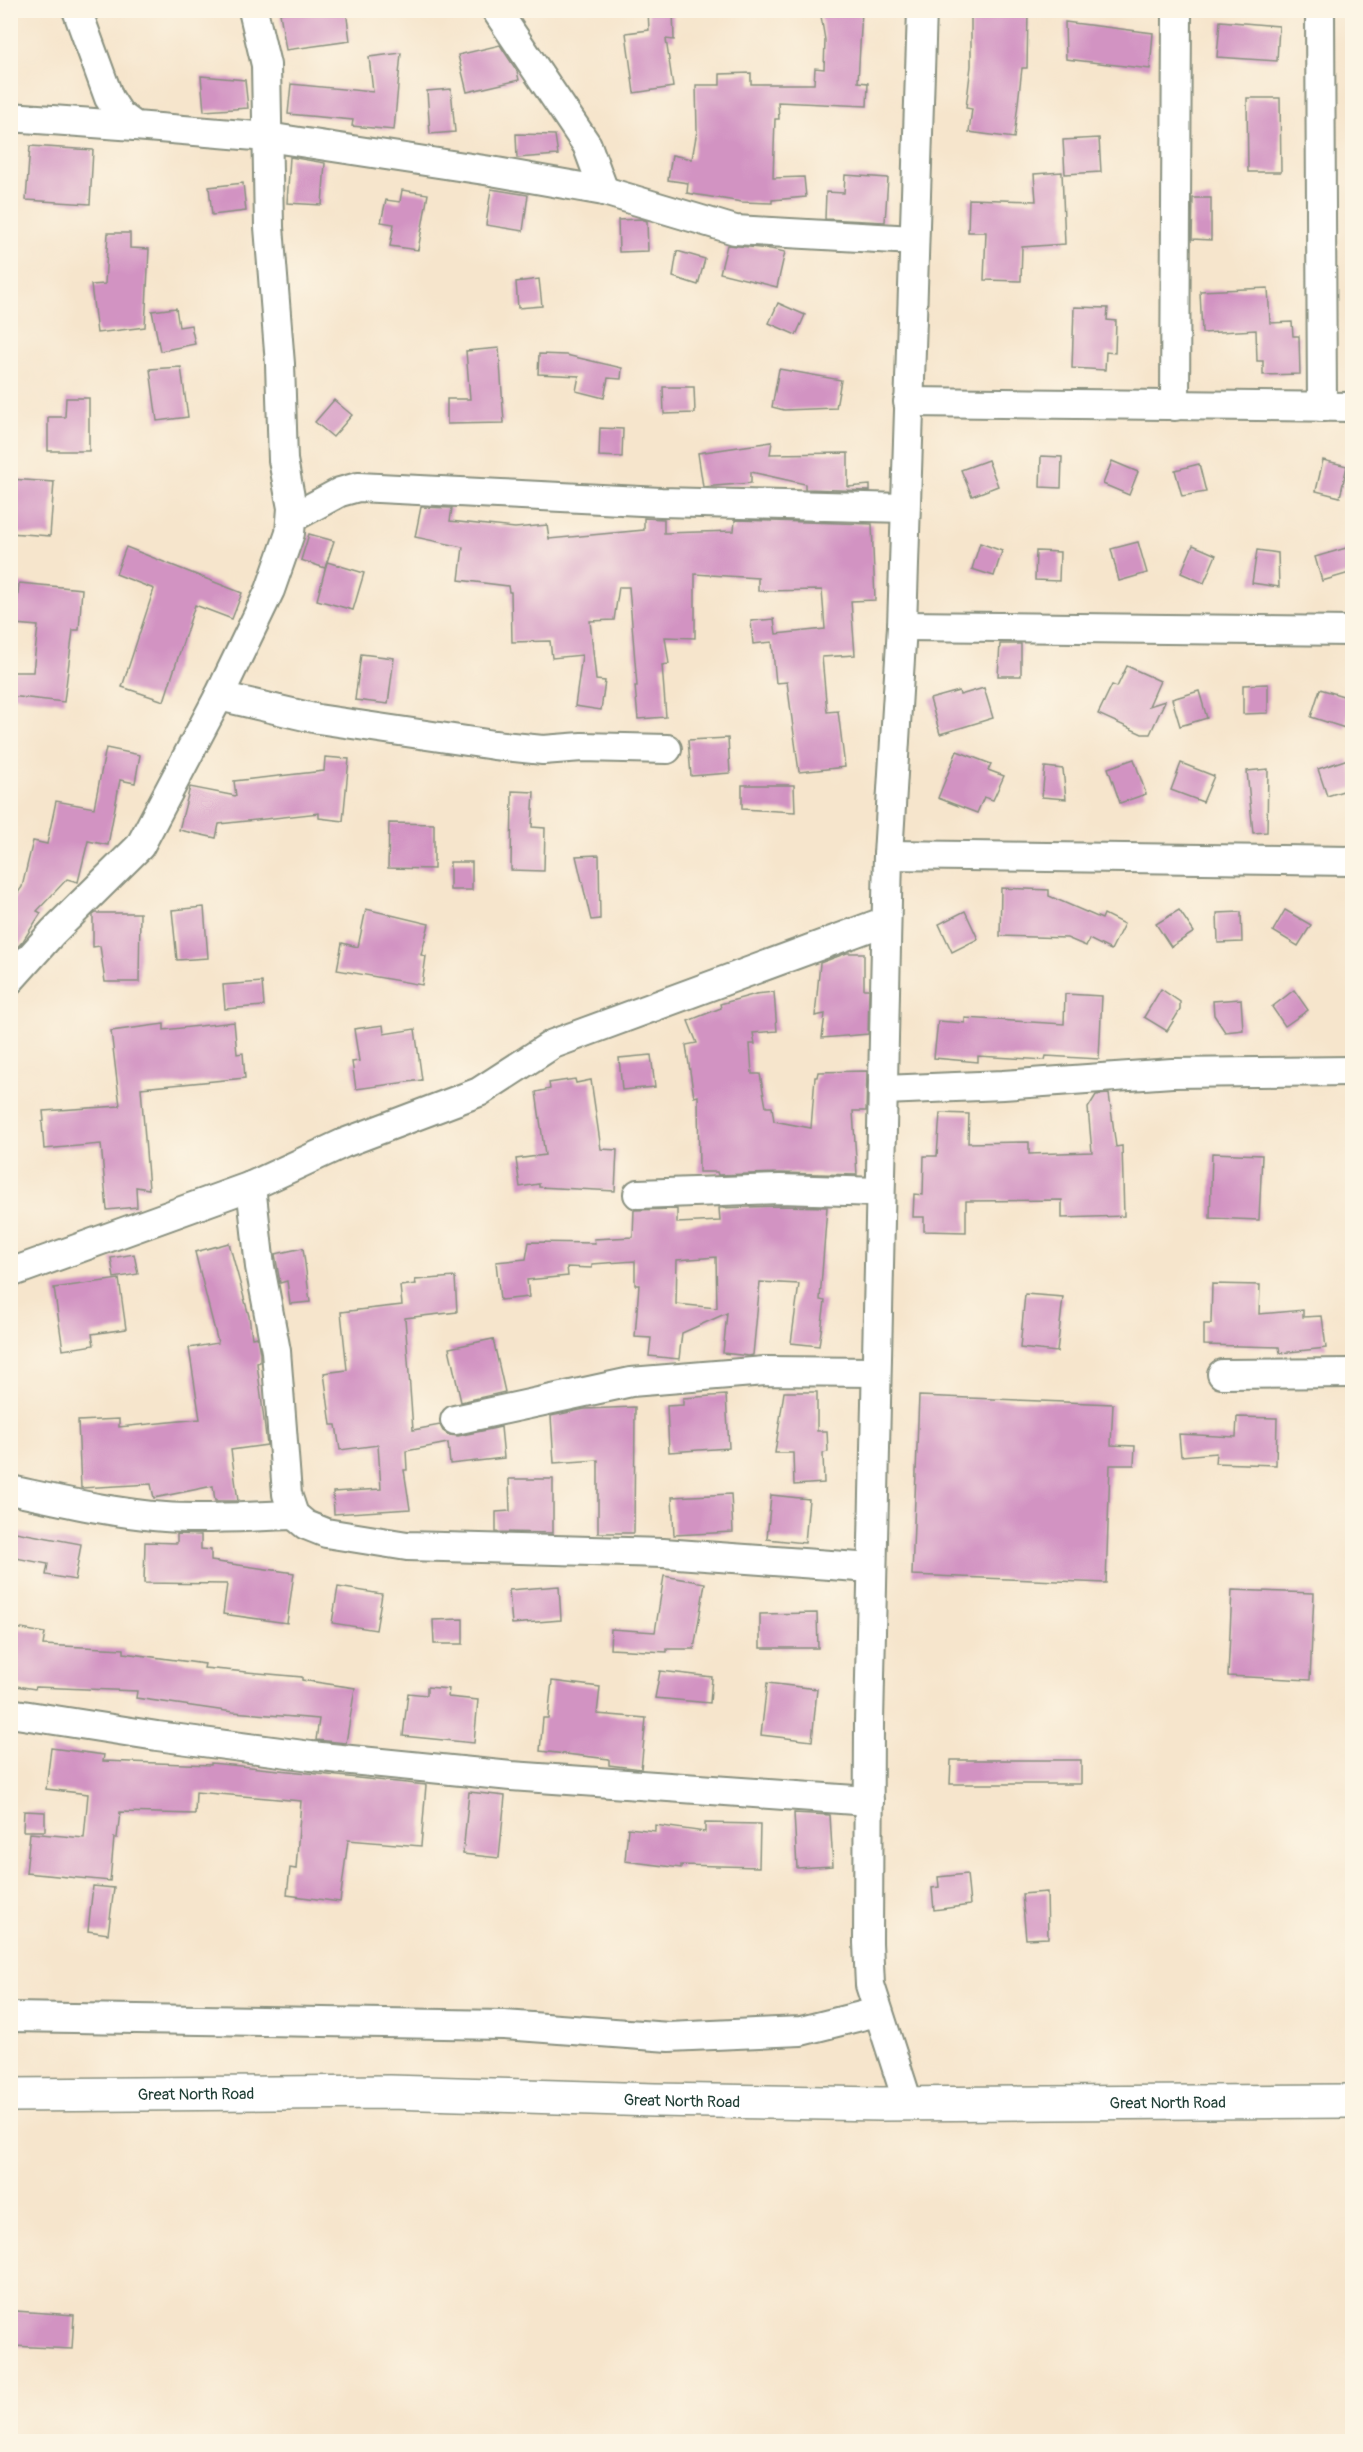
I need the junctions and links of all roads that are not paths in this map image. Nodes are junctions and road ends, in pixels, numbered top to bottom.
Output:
1 (77, 10) edge
2 (253, 10) edge
3 (496, 10) edge
4 (922, 10) edge
5 (1177, 10) edge
6 (1320, 10) edge
7 (10, 117) edge
8 (135, 126) junction
9 (267, 137) junction
10 (604, 191) junction
11 (914, 240) junction
12 (908, 402) junction
13 (1175, 406) junction
14 (1322, 407) junction
15 (1353, 407) edge
16 (905, 508) junction
17 (292, 518) junction
18 (902, 626) junction
19 (1353, 631) edge
20 (219, 696) junction
21 (667, 749) dead end
22 (888, 855) junction
23 (1353, 861) edge
24 (886, 921) junction
25 (10, 980) edge
26 (1353, 1071) edge
27 (884, 1090) junction
28 (251, 1186) junction
29 (880, 1192) junction
30 (638, 1194) dead end
31 (10, 1273) edge
32 (876, 1372) junction
33 (1353, 1373) edge
34 (1222, 1374) dead end
35 (455, 1420) dead end
36 (10, 1490) edge
37 (294, 1515) junction
38 (872, 1568) junction
39 (10, 1713) edge
40 (869, 1801) junction
41 (877, 2012) junction
42 (10, 2017) edge
43 (10, 2095) edge
44 (1353, 2101) edge
45 (908, 2103) junction

1 - 8 street
2 - 9 street
3 - 10 street
4 - 11 street
5 - 13 street
6 - 14 street
7 - 8 street
8 - 9 street
9 - 10 street
9 - 17 street
10 - 11 street
11 - 12 street
12 - 13 street
12 - 16 street
13 - 14 street
14 - 15 street
16 - 17 street
16 - 18 street
17 - 20 street
18 - 19 street
18 - 22 street
20 - 21 street
20 - 25 street
22 - 23 street
22 - 24 street
24 - 27 street
24 - 28 street
26 - 27 street
27 - 29 street
28 - 31 street
28 - 37 street
29 - 30 street
29 - 32 street
32 - 35 street
32 - 38 street
33 - 34 street
36 - 37 street
37 - 38 street
38 - 40 street
39 - 40 street
40 - 41 street
41 - 42 street
41 - 45 street
43 - 45 highway, Great North Road
44 - 45 highway, Great North Road

